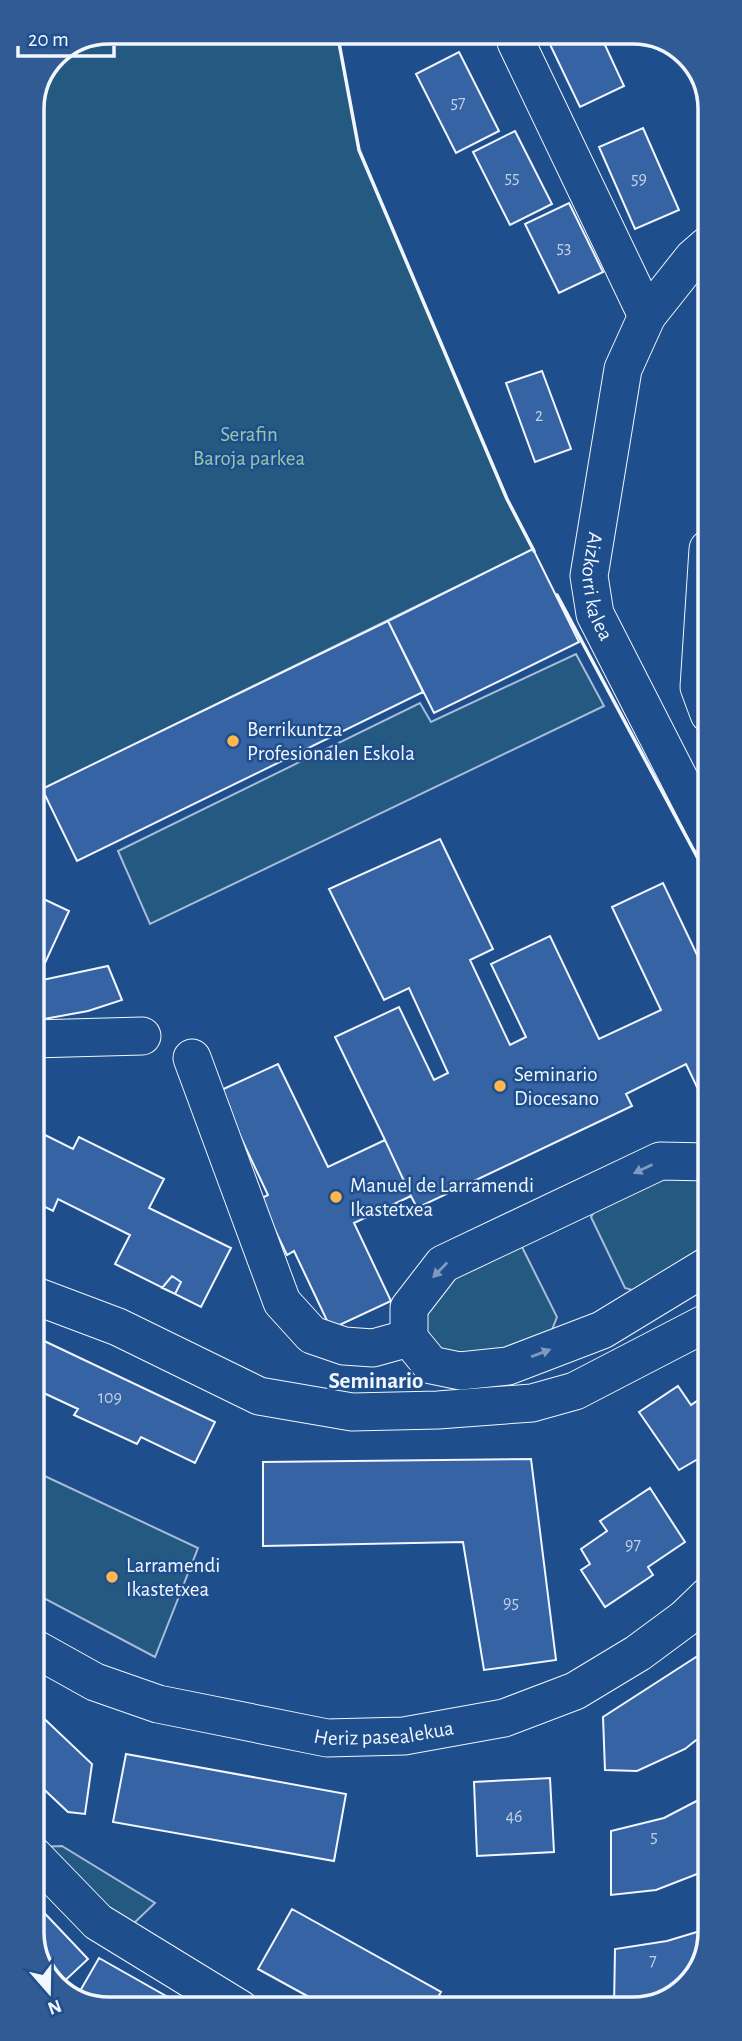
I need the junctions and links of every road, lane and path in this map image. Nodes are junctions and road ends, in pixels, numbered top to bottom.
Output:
1 (517, 44) edge
2 (698, 254) edge
3 (647, 316) junction
4 (698, 815) edge
5 (142, 1036) dead end
6 (44, 1039) edge
7 (192, 1058) dead end
8 (698, 1162) edge
9 (698, 1272) edge
10 (44, 1299) edge
11 (698, 1327) edge
12 (602, 1330) junction
13 (409, 1338) junction
14 (620, 1368) junction
15 (698, 1606) edge
16 (44, 1653) edge
17 (44, 1866) edge
18 (220, 1997) edge

1 - 3 street
2 - 3 street, Aizkorri kalea
3 - 4 street, Aizkorri kalea
5 - 6 street
7 - 13 street
8 -> 13 street
9 - 12 street
10 - 14 street
11 - 14 street
13 -> 12 street
12 - 14 street
15 - 16 street, Heriz pasealekua
17 - 18 street

